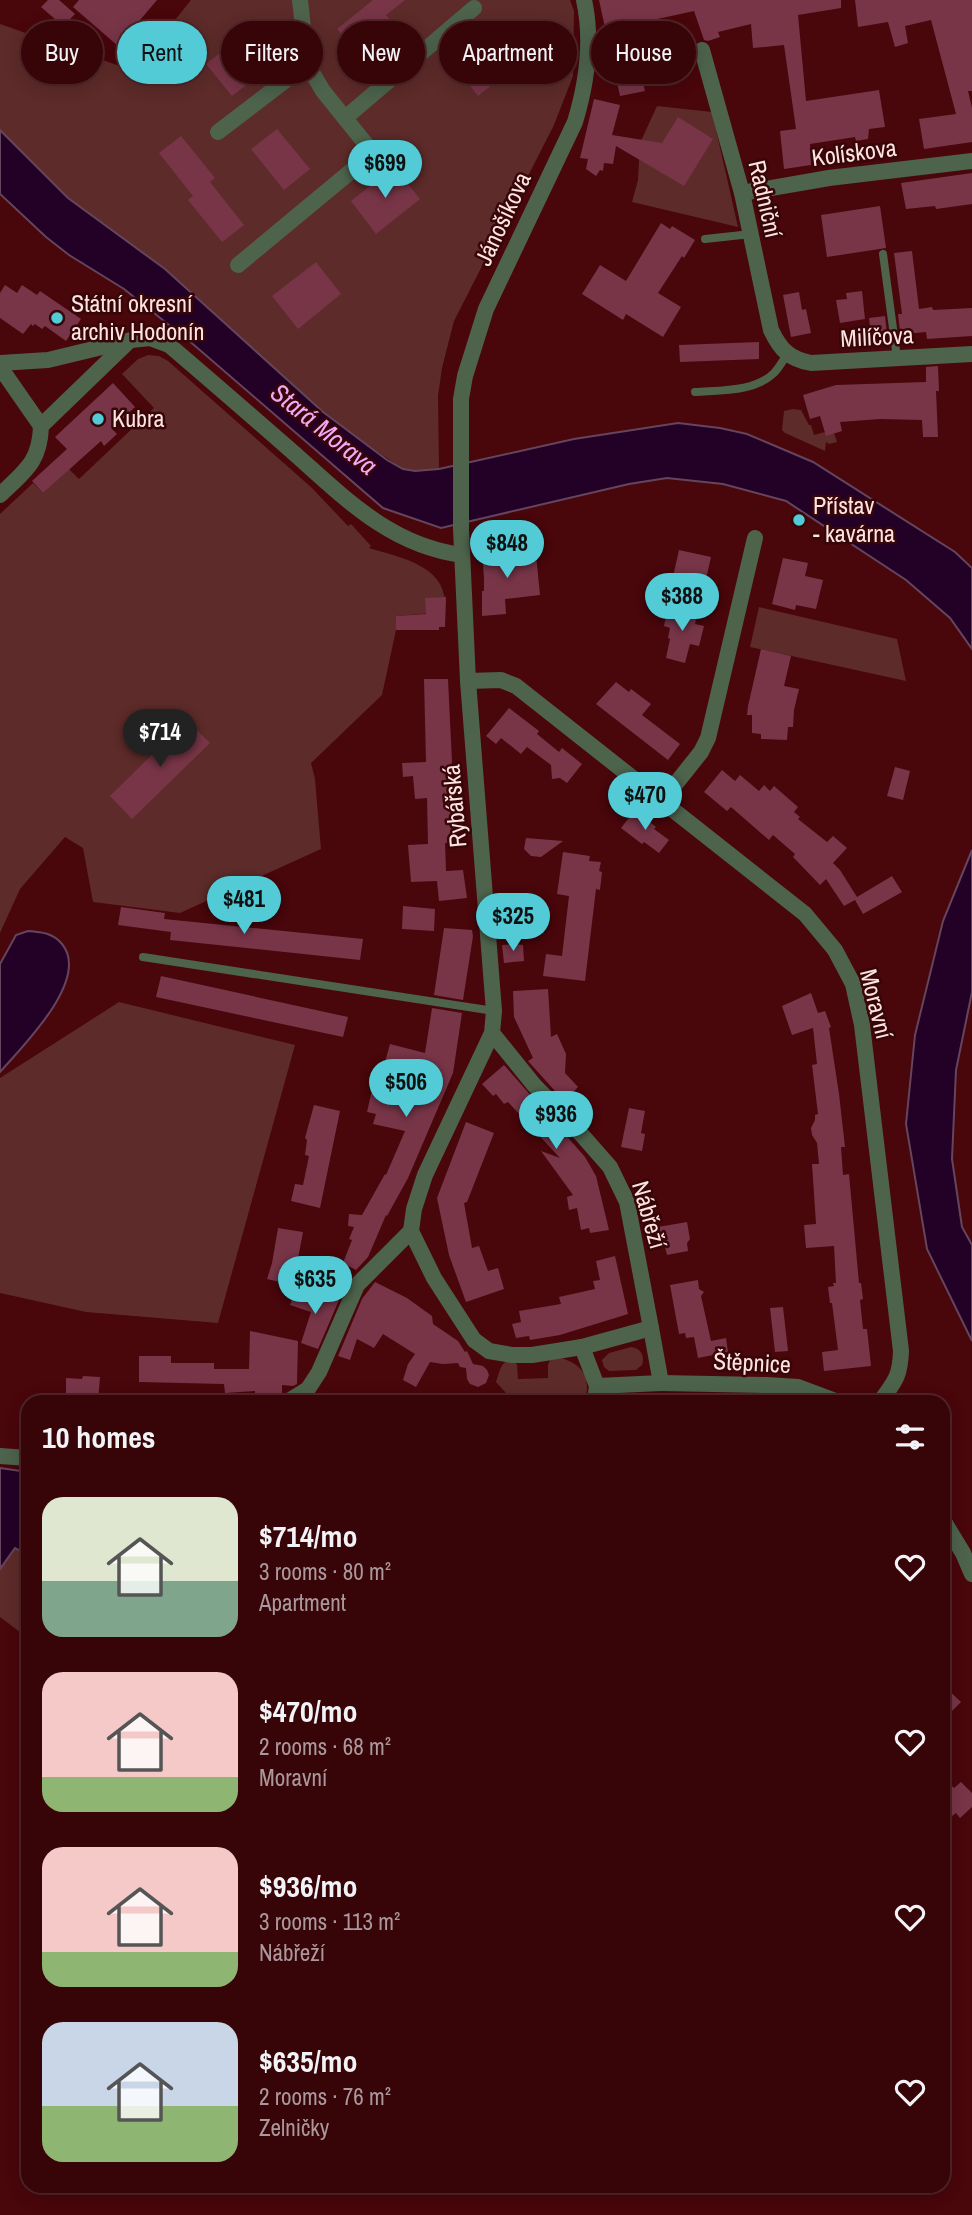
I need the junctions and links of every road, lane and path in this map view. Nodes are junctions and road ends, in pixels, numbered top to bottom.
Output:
1 (300, 0) edge
2 (584, 0) edge
3 (474, 8) dead end
4 (302, 21) edge
5 (702, 50) dead end
6 (281, 84) edge
7 (319, 84) edge
8 (345, 118) junction
9 (218, 132) dead end
10 (972, 161) edge
11 (742, 193) junction
12 (751, 234) junction
13 (705, 239) dead end
14 (883, 254) dead end
15 (238, 265) dead end
16 (131, 340) junction
17 (972, 354) edge
18 (788, 355) junction
19 (897, 358) junction
20 (0, 365) edge
21 (695, 392) dead end
22 (41, 426) junction
23 (0, 495) edge
24 (461, 529) joint
25 (755, 538) dead end
26 (462, 555) junction
27 (468, 681) junction
28 (662, 801) junction
29 (143, 957) dead end
30 (494, 1011) junction
31 (492, 1033) junction
32 (411, 1231) junction
33 (651, 1328) junction
34 (582, 1347) junction
35 (662, 1383) junction
36 (596, 1394) edge
37 (298, 1395) edge
38 (818, 1395) edge
39 (885, 1395) edge
40 (0, 1455) edge
41 (21, 1457) edge
42 (950, 1532) edge
43 (972, 1574) edge

1 - 4 street
2 - 24 street, Jánošíkova
3 - 8 street
5 - 11 street, Radniční
6 - 9 street
7 - 8 street
8 - 15 street
10 - 11 street, Kolískova
11 - 12 street, Radniční
12 - 13 lane
12 - 18 street, Radniční
14 - 19 lane
16 - 20 street
16 - 22 street
16 - 26 street
17 - 19 street, Milíčova
18 - 19 street, Milíčova
18 - 21 lane
20 - 22 street
22 - 23 street
24 - 26 street, Rybářská
25 - 28 street
26 - 27 street, Rybářská
27 - 28 street, Moravní
27 - 30 street, Rybářská
28 - 39 street, Moravní
29 - 30 lane
30 - 31 street, Rybářská
31 - 32 street, Rybářská
31 - 33 street, Nábřeží
32 - 34 street
32 - 37 street
33 - 34 street
33 - 35 street, Nábřeží
34 - 36 street
35 - 36 street
35 - 38 street, Štěpnice
40 - 41 street
42 - 43 street

